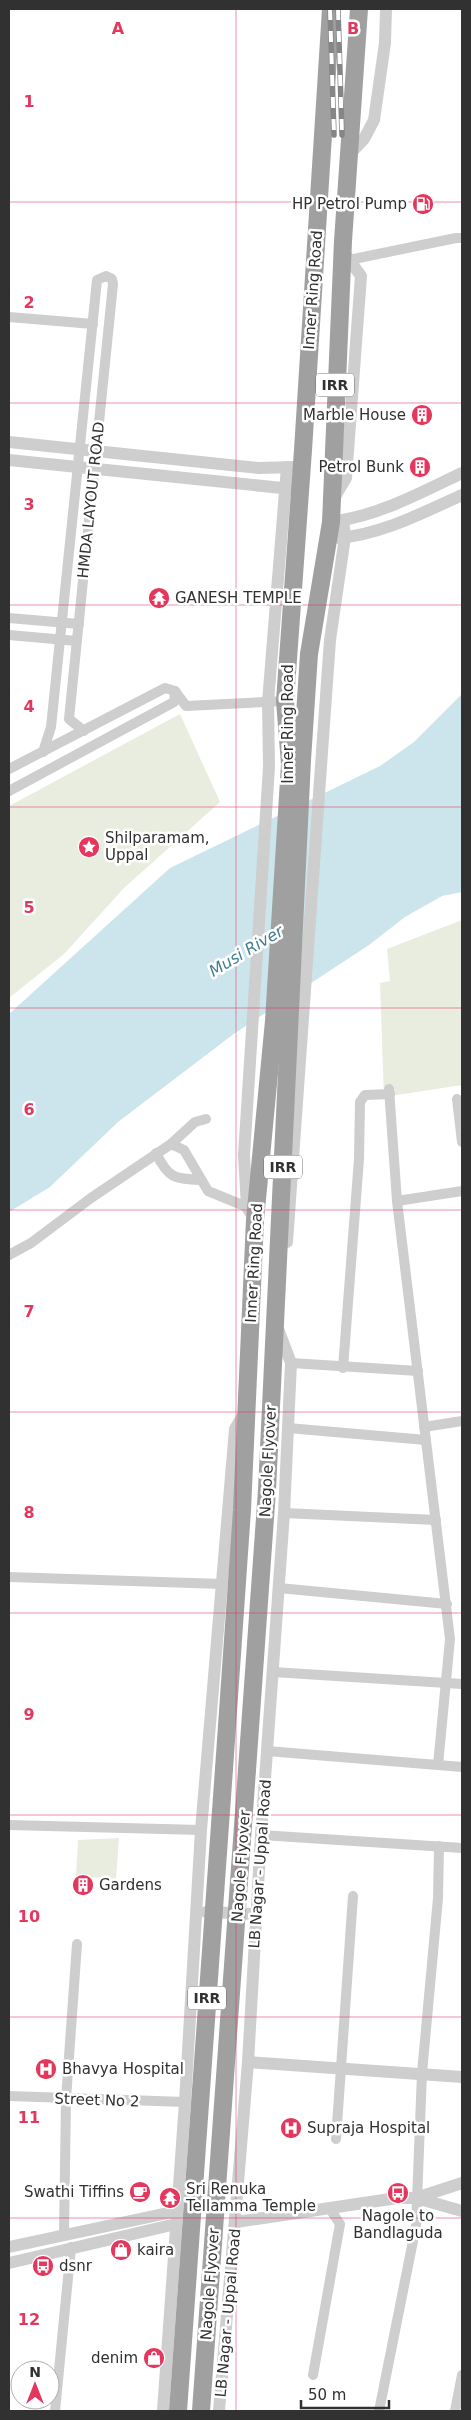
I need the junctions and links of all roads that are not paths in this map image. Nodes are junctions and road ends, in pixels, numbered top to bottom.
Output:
1 (331, 9) edge
2 (359, 9) edge
3 (386, 9) edge
4 (348, 156) junction
5 (462, 238) edge
6 (346, 256) junction
7 (9, 316) edge
8 (93, 324) junction
9 (109, 324) junction
10 (9, 442) edge
11 (80, 450) junction
12 (96, 451) junction
13 (9, 460) edge
14 (78, 467) junction
15 (295, 467) junction
16 (94, 470) junction
17 (462, 473) edge
18 (293, 489) junction
19 (462, 494) edge
20 (337, 529) junction
21 (9, 618) edge
22 (62, 623) junction
23 (79, 624) junction
24 (9, 635) edge
25 (60, 640) junction
26 (77, 641) junction
27 (175, 691) junction
28 (276, 702) junction
29 (84, 731) junction
30 (43, 752) junction
31 (9, 758) edge
32 (19, 764) junction
33 (9, 769) edge
34 (9, 791) edge
35 (457, 1098) dead end
36 (206, 1119) dead end
37 (462, 1142) edge
38 (171, 1144) junction
39 (156, 1154) junction
40 (200, 1180) junction
41 (462, 1191) edge
42 (397, 1200) junction
43 (251, 1214) junction
44 (9, 1255) edge
45 (276, 1287) junction
46 (275, 1320) junction
47 (291, 1363) junction
48 (344, 1368) junction
49 (418, 1371) junction
50 (247, 1409) junction
51 (462, 1421) edge
52 (424, 1426) junction
53 (288, 1428) junction
54 (426, 1440) junction
55 (284, 1513) junction
56 (436, 1520) junction
57 (9, 1577) edge
58 (222, 1584) junction
59 (279, 1588) junction
60 (447, 1604) junction
61 (273, 1672) junction
62 (447, 1683) junction
63 (462, 1684) edge
64 (267, 1751) junction
65 (438, 1765) junction
66 (462, 1767) edge
67 (9, 1825) edge
68 (202, 1830) junction
69 (261, 1835) junction
70 (439, 1846) junction
71 (462, 1848) edge
72 (353, 1896) dead end
73 (197, 1911) junction
74 (256, 1914) junction
75 (77, 1944) dead end
76 (248, 2062) junction
77 (341, 2068) junction
78 (422, 2073) junction
79 (462, 2077) edge
80 (9, 2096) edge
81 (66, 2099) junction
82 (185, 2102) junction
83 (336, 2138) dead end
84 (462, 2183) edge
85 (416, 2198) junction
86 (330, 2209) junction
87 (177, 2211) junction
88 (462, 2211) edge
89 (236, 2222) junction
90 (174, 2226) junction
91 (64, 2234) junction
92 (9, 2247) edge
93 (71, 2248) junction
94 (9, 2263) edge
95 (312, 2375) dead end
96 (462, 2375) edge
97 (168, 2410) edge
98 (219, 2410) edge
99 (56, 2411) edge
100 (202, 2411) edge
101 (378, 2411) edge
102 (455, 2411) edge

1 - 15 highway, Inner Ring Road / IRR
2 - 4 highway, Inner Ring Road / IRR
3 - 4 street
4 - 6 highway, Inner Ring Road / IRR
5 - 6 street
6 - 20 highway, Inner Ring Road / IRR
7 - 8 street
8 - 9 street
8 - 9 street, HMDA LAYOUT ROAD
8 - 11 street
9 - 12 street, HMDA LAYOUT ROAD
10 - 11 street
11 - 12 street
11 - 14 street
12 - 15 street
12 - 16 street, HMDA LAYOUT ROAD
13 - 14 street
14 - 16 street
14 - 22 street
15 - 18 highway, Inner Ring Road / IRR
16 - 18 street
16 - 23 street, HMDA LAYOUT ROAD
17 - 20 street
18 - 28 highway, Inner Ring Road / IRR
19 - 20 street
20 - 45 street
20 - 45 highway, Inner Ring Road / IRR
21 - 22 street
22 - 23 street
22 - 25 street
23 - 26 street, HMDA LAYOUT ROAD
24 - 25 street
25 - 26 street
25 - 30 street
26 - 29 street, HMDA LAYOUT ROAD
27 - 28 street
27 - 29 street
27 - 34 street
28 - 43 street
28 - 43 highway, Inner Ring Road / IRR
29 - 30 street
30 - 32 street
31 - 32 street
32 - 33 street
35 - 37 street
36 - 38 street
38 - 39 street
38 - 40 street
39 - 40 street
39 - 44 street
40 - 43 street
41 - 42 street
42 - 48 street
42 - 49 street
43 - 50 highway, Inner Ring Road / IRR
45 - 46 highway, Inner Ring Road / IRR
46 - 47 street, LB Nagar - Uppal Road
46 - 100 highway, Nagole Flyover / IRR, bridge
47 - 48 street
47 - 53 street, LB Nagar - Uppal Road
48 - 49 street
49 - 52 street
50 - 58 street
50 - 97 highway, Nagole Flyover / IRR, bridge
51 - 52 street
52 - 54 street
53 - 54 street
53 - 55 street, LB Nagar - Uppal Road
54 - 56 street
55 - 56 street
55 - 59 street, LB Nagar - Uppal Road
56 - 60 street
57 - 58 street
58 - 68 street
59 - 60 street
59 - 61 street, LB Nagar - Uppal Road
60 - 62 street
61 - 62 street
61 - 64 street, LB Nagar - Uppal Road
62 - 63 street
62 - 65 street
64 - 65 street
64 - 69 street, LB Nagar - Uppal Road
65 - 66 street
67 - 68 street
68 - 73 street
69 - 70 street
69 - 74 street, LB Nagar - Uppal Road
70 - 71 street
70 - 78 street
72 - 77 street
73 - 74 street
73 - 82 street
74 - 76 street, LB Nagar - Uppal Road
75 - 81 street
76 - 77 street
76 - 89 street, LB Nagar - Uppal Road
77 - 78 street
77 - 83 street
78 - 79 street
78 - 85 street
80 - 81 street, Street No 2
81 - 82 street, Street No 2
81 - 91 street
82 - 87 street
84 - 85 street
85 - 86 street
85 - 88 street
85 - 101 street
86 - 89 street
86 - 95 street
87 - 90 street
87 - 91 street
89 - 98 street, LB Nagar - Uppal Road
90 - 93 street
90 - 97 street
91 - 92 street
93 - 94 street
93 - 99 street
96 - 102 street
97 - 98 street

